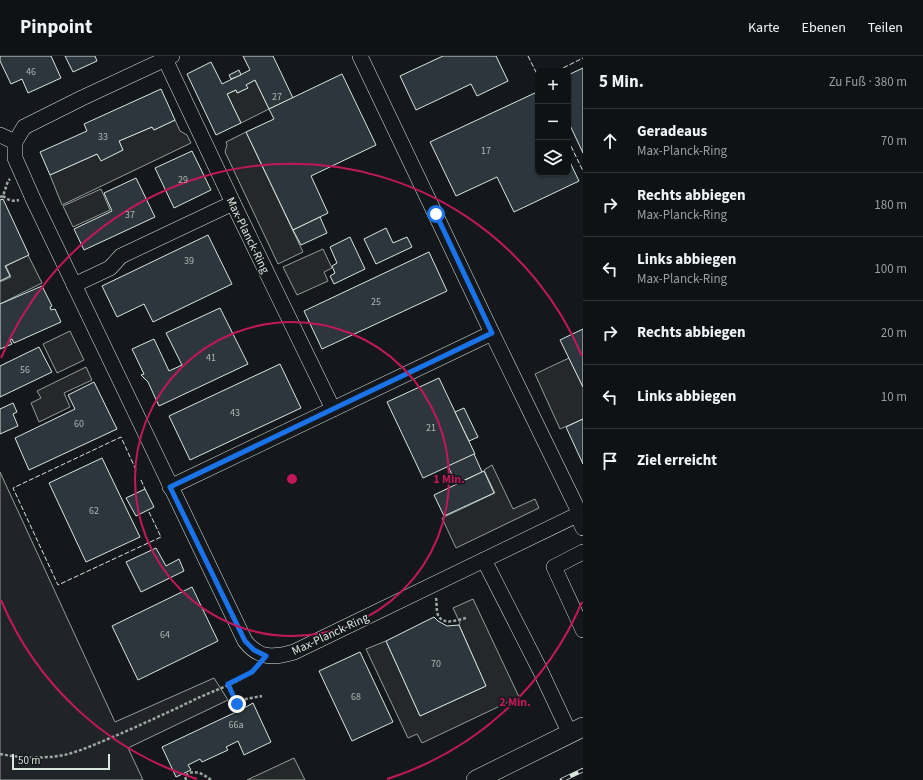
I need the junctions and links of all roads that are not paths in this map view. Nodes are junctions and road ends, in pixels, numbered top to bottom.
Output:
1 (360, 56) edge
2 (169, 58) edge
3 (0, 135) edge
4 (15, 142) junction
5 (233, 204) junction
6 (74, 285) junction
7 (492, 333) junction
8 (333, 409) junction
9 (170, 487) junction
10 (581, 517) edge
11 (583, 552) edge
12 (484, 560) junction
13 (583, 630) edge
14 (576, 731) edge
15 (476, 780) edge

1 - 7 street, Max-Planck-Ring
2 - 4 street, Max-Planck-Ring
2 - 5 street, Max-Planck-Ring
3 - 4 street
4 - 6 street
5 - 6 street
5 - 8 street, Max-Planck-Ring
6 - 9 street
7 - 8 street
7 - 10 street, Max-Planck-Ring
8 - 9 street
9 - 12 street, Max-Planck-Ring
10 - 12 street, Max-Planck-Ring
11 - 13 street
12 - 14 street
14 - 15 main road

